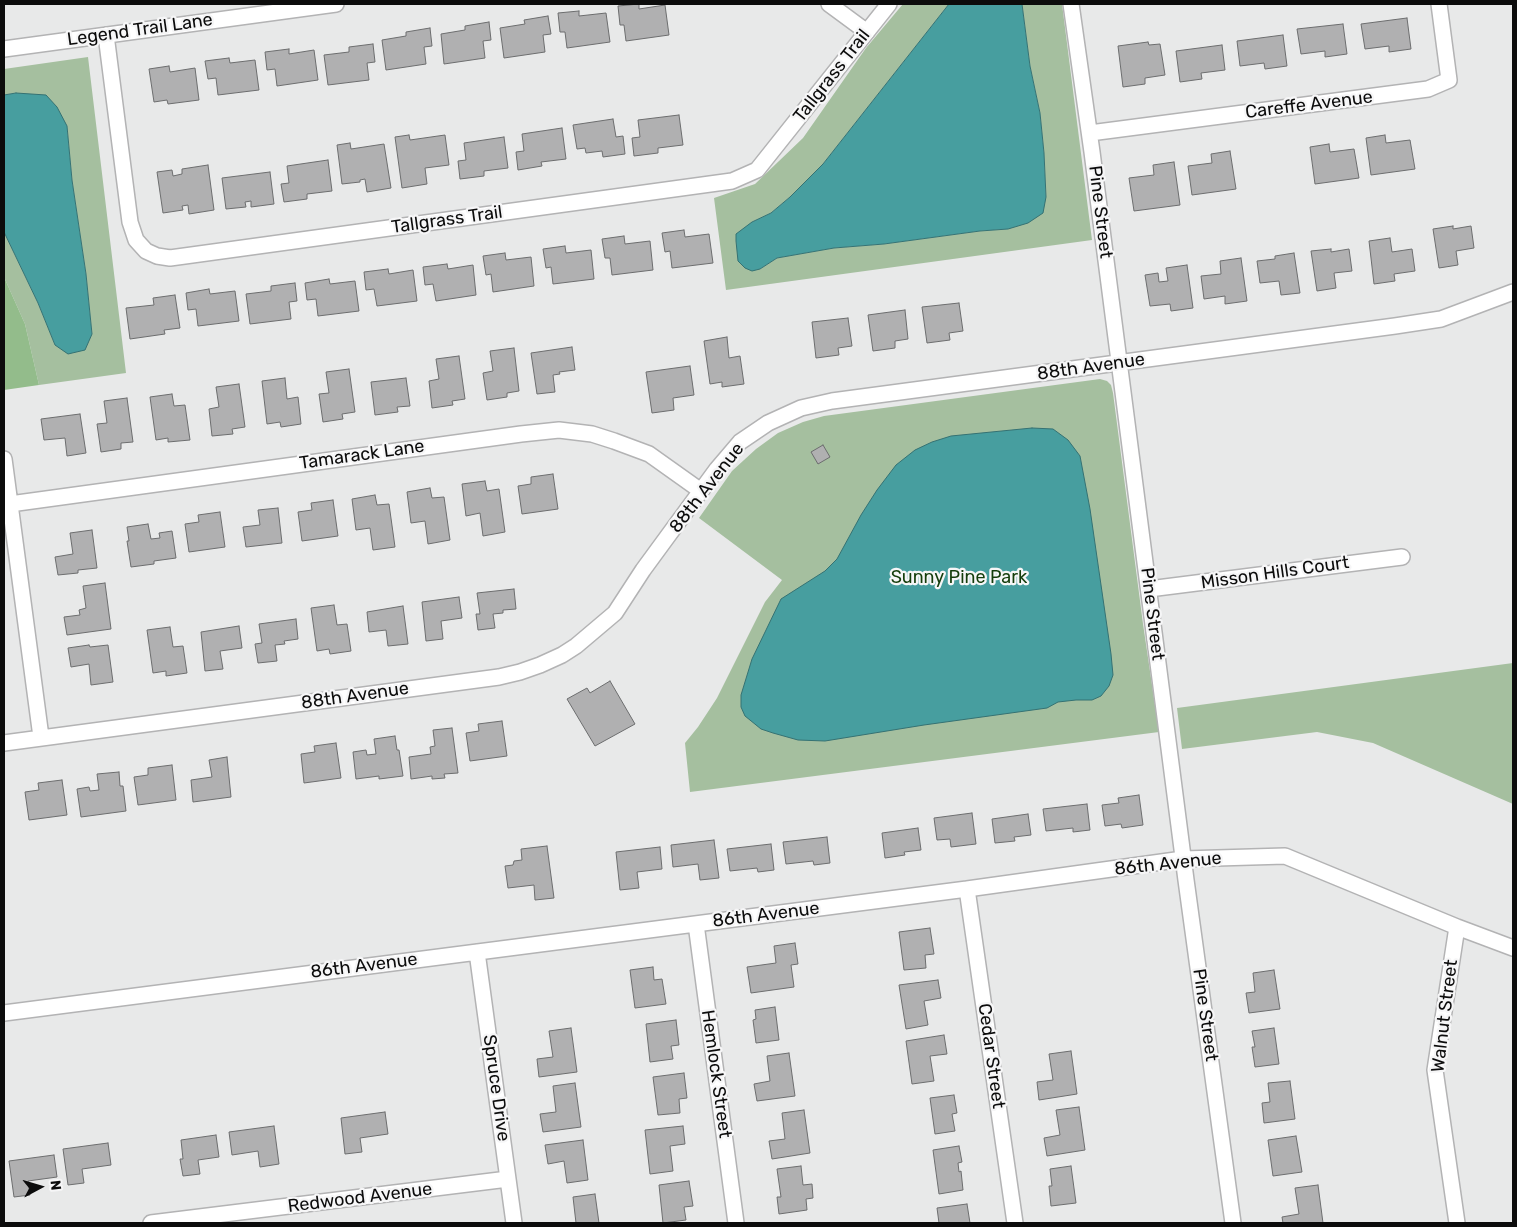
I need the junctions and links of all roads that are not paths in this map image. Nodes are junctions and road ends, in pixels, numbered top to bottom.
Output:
1 (336, 4) edge
2 (828, 4) edge
3 (889, 4) edge
4 (1071, 4) edge
5 (1439, 4) edge
6 (867, 32) junction
7 (106, 35) junction
8 (4, 48) edge
9 (1090, 133) junction
10 (1513, 292) edge
11 (1120, 363) junction
12 (4, 459) edge
13 (701, 491) junction
14 (10, 504) junction
15 (1402, 557) dead end
16 (1149, 590) junction
17 (41, 738) junction
18 (4, 743) edge
19 (1184, 860) junction
20 (967, 889) junction
21 (696, 924) junction
22 (1457, 927) junction
23 (1513, 948) edge
24 (477, 952) junction
25 (4, 1013) edge
26 (508, 1179) junction
27 (151, 1223) edge
28 (514, 1223) edge
29 (736, 1223) edge
30 (1015, 1223) edge
31 (1233, 1223) edge
32 (1457, 1223) edge

1 - 7 street, Legend Trail Lane
2 - 6 street
3 - 6 street, Tallgrass Trail
4 - 9 street, Pine Street
5 - 9 street, Careffe Avenue
6 - 7 street, Tallgrass Trail
7 - 8 street, Legend Trail Lane
9 - 11 street, Pine Street
10 - 11 street, 88th Avenue
11 - 13 street, 88th Avenue
11 - 16 street, Pine Street
12 - 14 street
13 - 14 street, Tamarack Lane
13 - 17 street, 88th Avenue
14 - 17 street
15 - 16 street, Misson Hills Court
16 - 19 street, Pine Street
17 - 18 street, 88th Avenue
19 - 20 street, 86th Avenue
19 - 22 street, 86th Avenue
19 - 31 street, Pine Street
20 - 21 street, 86th Avenue
20 - 30 street, Cedar Street
21 - 24 street, 86th Avenue
21 - 29 street, Hemlock Street
22 - 23 street, 86th Avenue
22 - 32 street, Walnut Street
24 - 25 street, 86th Avenue
24 - 26 street, Spruce Drive
26 - 27 street, Redwood Avenue
26 - 28 street, Spruce Drive

